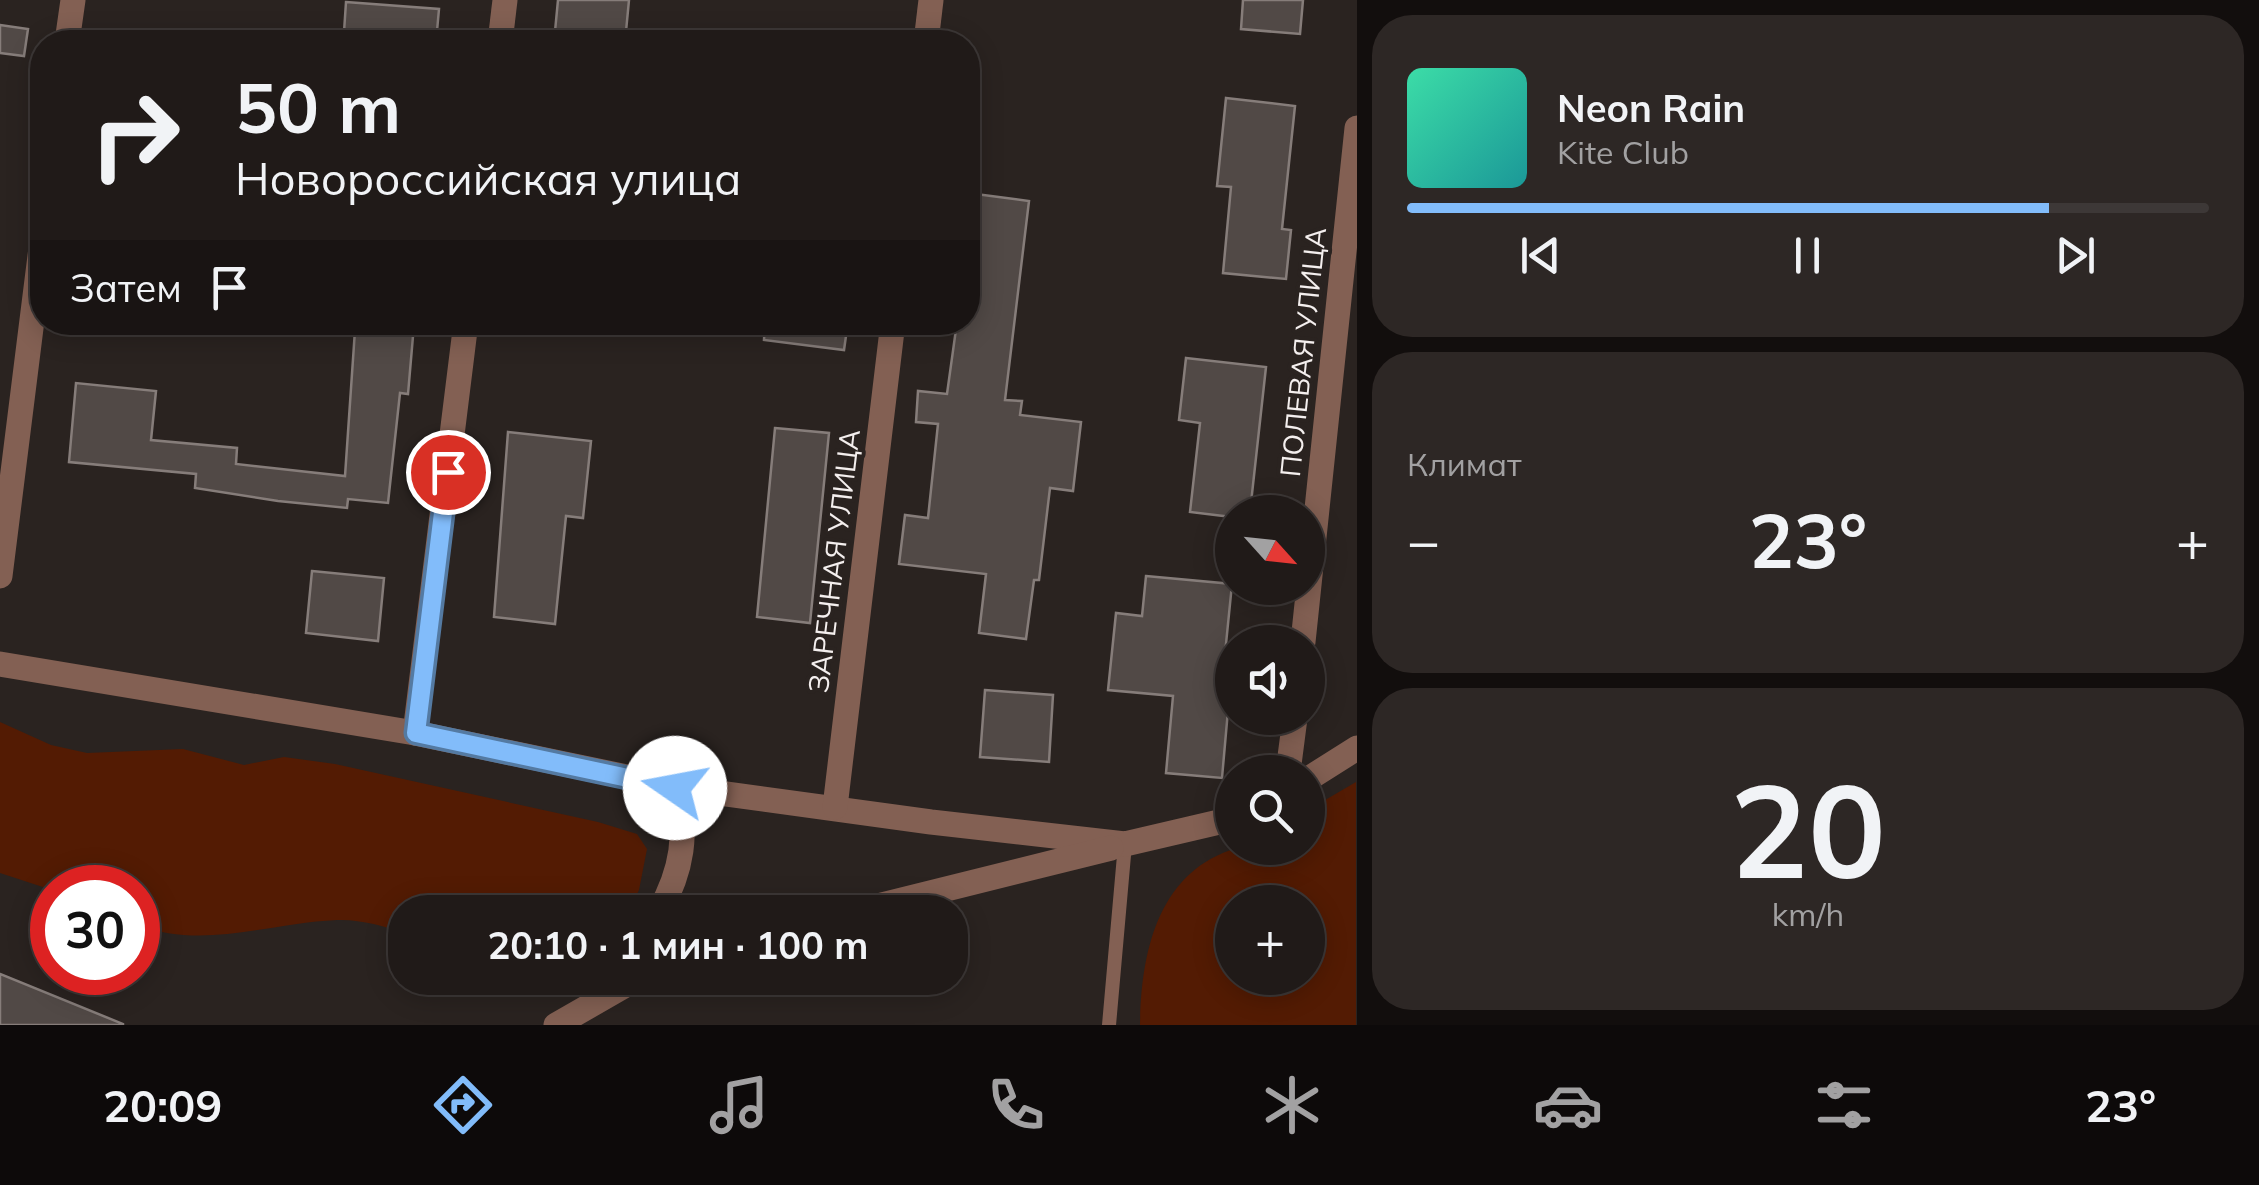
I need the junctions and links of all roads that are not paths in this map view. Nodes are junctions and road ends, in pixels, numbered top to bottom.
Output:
1 (73, 0) edge
2 (505, 0) edge
3 (932, 0) edge
4 (69, 30) edge
5 (501, 30) edge
6 (928, 30) edge
7 (1356, 128) edge
8 (30, 335) edge
9 (464, 335) edge
10 (891, 335) edge
11 (0, 576) edge
12 (1305, 625) edge
13 (0, 664) edge
14 (416, 733) junction
15 (1356, 748) edge
16 (1325, 768) edge
17 (675, 788) junction
18 (836, 807) junction
19 (1215, 823) edge
20 (1125, 844) junction
21 (666, 895) edge
22 (922, 895) edge
23 (603, 995) edge
24 (556, 1025) edge
25 (1109, 1025) edge

1 - 4 street
2 - 5 street
3 - 6 street
7 - 12 street, ПОЛЕВАЯ УЛИЦА
8 - 11 street
9 - 14 street
10 - 18 street, ЗАРЕЧНАЯ УЛИЦА
13 - 14 street
14 - 17 street
15 - 16 street
17 - 18 street
17 - 21 street
18 - 20 street
19 - 20 street
20 - 22 street
20 - 25 lane
23 - 24 street

